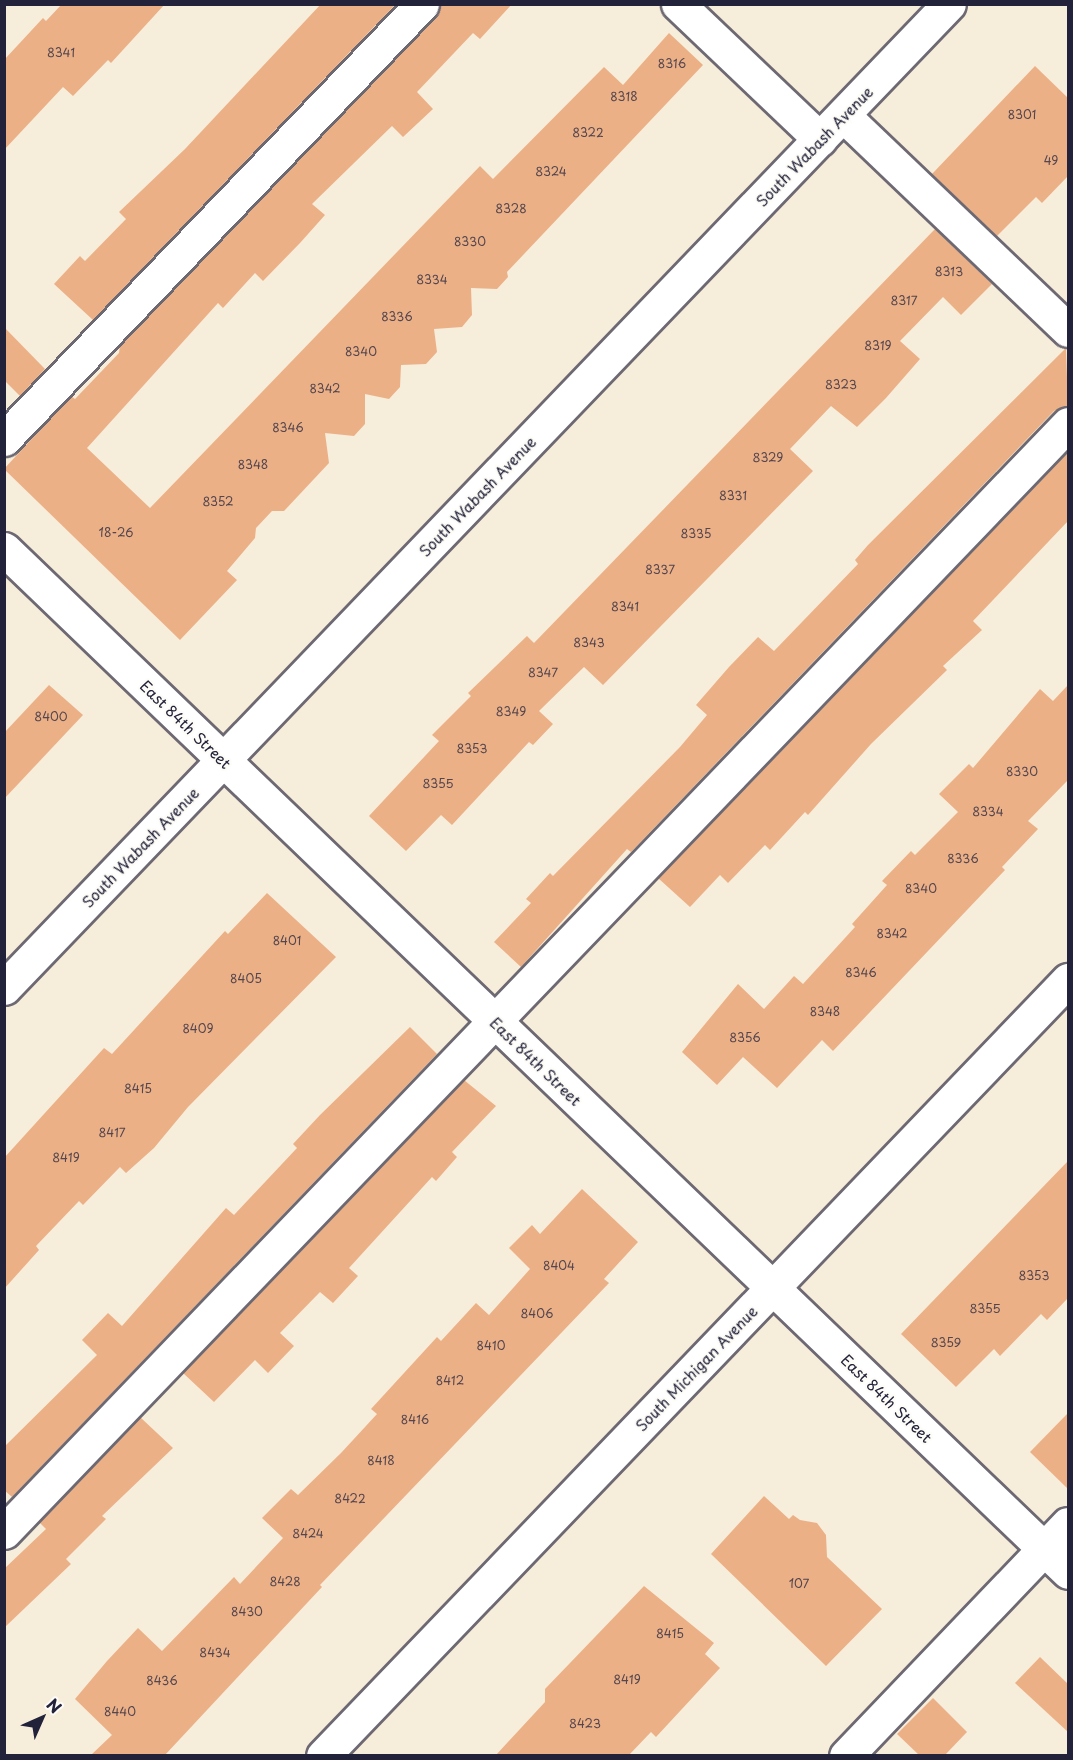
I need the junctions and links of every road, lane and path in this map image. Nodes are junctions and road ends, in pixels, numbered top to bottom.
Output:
1 (422, 4) edge
2 (678, 4) edge
3 (949, 4) edge
4 (843, 115) junction
5 (820, 139) junction
6 (1068, 330) edge
7 (1068, 424) edge
8 (4, 439) edge
9 (4, 549) edge
10 (224, 760) junction
11 (1068, 980) edge
12 (4, 988) edge
13 (495, 1021) junction
14 (773, 1288) junction
15 (1068, 1524) edge
16 (4, 1532) edge
17 (1045, 1549) junction
18 (1068, 1572) edge
19 (323, 1755) edge
20 (846, 1755) edge

1 - 8 street
2 - 5 street
3 - 4 street, South Wabash Avenue
4 - 5 street, South Wabash Avenue
4 - 6 street
5 - 10 street, South Wabash Avenue
7 - 13 street
9 - 10 street, East 84th Street
10 - 12 street, South Wabash Avenue
10 - 13 street, East 84th Street
11 - 14 street, South Michigan Avenue
13 - 14 street, East 84th Street
13 - 16 street
14 - 17 street, East 84th Street
14 - 19 street, South Michigan Avenue
15 - 17 street
17 - 18 street, East 84th Street
17 - 20 street

